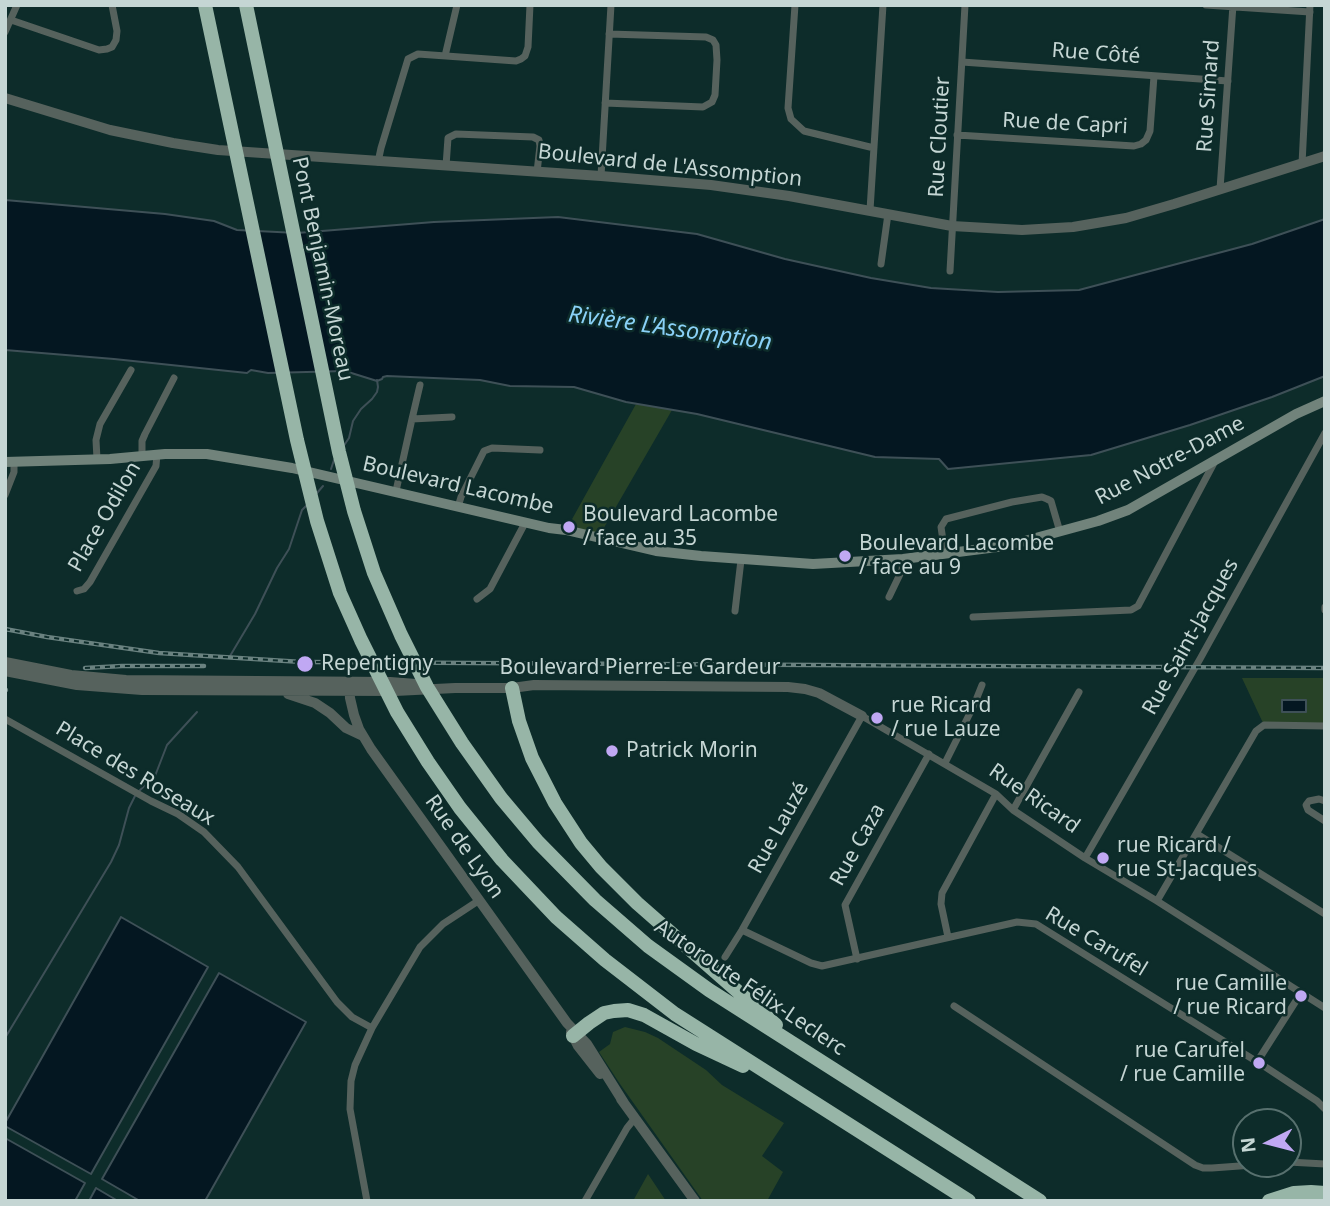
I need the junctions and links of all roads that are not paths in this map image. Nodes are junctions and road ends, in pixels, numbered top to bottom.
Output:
1 (17, 5) edge
2 (112, 5) edge
3 (205, 5) edge
4 (246, 5) edge
5 (457, 5) edge
6 (530, 5) edge
7 (611, 5) edge
8 (795, 5) edge
9 (883, 5) edge
10 (965, 5) edge
11 (1206, 5) edge
12 (1233, 6) edge
13 (1310, 9) edge
14 (11, 20) junction
15 (5, 32) edge
16 (609, 34) junction
17 (445, 56) junction
18 (962, 62) junction
19 (1154, 76) junction
20 (1228, 81) junction
21 (5, 98) edge
22 (605, 103) junction
23 (957, 135) junction
24 (874, 148) junction
25 (1325, 156) edge
26 (378, 162) junction
27 (1302, 164) junction
28 (446, 166) junction
29 (537, 172) junction
30 (601, 176) junction
31 (1220, 189) junction
32 (870, 210) junction
33 (888, 214) junction
34 (952, 226) junction
35 (881, 264) dead end
36 (950, 271) dead end
37 (131, 370) dead end
38 (174, 378) dead end
39 (420, 385) dead end
40 (1325, 401) edge
41 (452, 417) dead end
42 (412, 419) junction
43 (1325, 433) edge
44 (540, 450) dead end
45 (158, 454) junction
46 (142, 456) junction
47 (97, 459) junction
48 (1215, 460) junction
49 (10, 462) edge
50 (396, 491) junction
51 (5, 495) edge
52 (458, 506) junction
53 (525, 523) junction
54 (1060, 531) junction
55 (363, 540) joint
56 (945, 554) junction
57 (903, 559) junction
58 (741, 560) junction
59 (77, 592) dead end
60 (889, 597) dead end
61 (477, 599) dead end
62 (736, 611) dead end
63 (973, 617) dead end
64 (5, 662) edge
65 (5, 671) edge
66 (982, 685) dead end
67 (349, 686) junction
68 (512, 688) junction
69 (277, 691) junction
70 (1079, 692) dead end
71 (825, 695) joint
72 (862, 716) junction
73 (5, 719) edge
74 (1325, 726) edge
75 (363, 736) junction
76 (929, 754) junction
77 (945, 763) junction
78 (996, 794) junction
79 (1325, 801) edge
80 (1013, 810) junction
81 (1325, 821) edge
82 (1197, 834) junction
83 (1085, 858) junction
84 (478, 901) junction
85 (1157, 901) junction
86 (1325, 914) edge
87 (742, 930) junction
88 (948, 937) junction
89 (725, 957) dead end
90 (857, 959) junction
91 (1301, 993) junction
92 (954, 1006) dead end
93 (1325, 1008) edge
94 (372, 1028) junction
95 (573, 1031) junction
96 (809, 1054) junction
97 (1257, 1062) junction
98 (805, 1097) junction
99 (1325, 1109) edge
100 (635, 1118) junction
101 (1302, 1162) edge
102 (1323, 1163) edge
103 (1232, 1167) edge
104 (1325, 1193) edge
105 (1040, 1199) edge
106 (367, 1201) edge
107 (586, 1201) edge
108 (695, 1201) edge
109 (969, 1201) edge
110 (1269, 1201) edge

1 - 14 street
2 - 14 street
3 - 98 highway
4 - 55 highway, Pont Benjamin-Moreau
5 - 17 street
6 - 17 street
7 - 16 street
8 - 24 street
9 - 24 street
10 - 18 street, Rue Cloutier
11 - 12 street
12 - 13 street
12 - 20 street, Rue Simard
13 - 27 street
14 - 15 street
16 - 22 street
16 - 22 street
17 - 26 street
18 - 19 street, Rue Côté
18 - 23 street, Rue Cloutier
19 - 20 street, Rue Côté
19 - 23 street, Rue de Capri
20 - 31 street, Rue Simard
21 - 26 street, Boulevard de L'Assomption
22 - 30 street
23 - 34 street, Rue Cloutier
24 - 32 street
25 - 27 street, Boulevard de L'Assomption
26 - 28 street, Boulevard de L'Assomption
27 - 31 street, Boulevard de L'Assomption
28 - 29 street, Boulevard de L'Assomption
28 - 29 street
29 - 30 street, Boulevard de L'Assomption
30 - 32 street, Boulevard de L'Assomption
31 - 34 street, Boulevard de L'Assomption
32 - 33 street, Boulevard de L'Assomption
33 - 34 street, Boulevard de L'Assomption
33 - 35 street
34 - 36 street, Rue Cloutier
37 - 47 street
38 - 46 street
39 - 42 street
40 - 48 main road, Rue Notre-Dame
41 - 42 street
42 - 50 street
43 - 83 street, Rue Saint-Jacques
44 - 52 street
45 - 46 main road, Boulevard Lacombe
45 - 50 main road, Boulevard Lacombe
45 - 59 street, Place Odilon
46 - 47 main road, Boulevard Lacombe
47 - 49 main road, Boulevard Lacombe
48 - 54 main road, Rue Notre-Dame
48 - 63 street
49 - 51 street
50 - 52 main road, Boulevard Lacombe
52 - 53 main road, Boulevard Lacombe
53 - 58 main road, Boulevard Lacombe
53 - 61 street
54 - 56 main road, Rue Notre-Dame
54 - 56 street
55 - 96 highway, Autoroute Félix-Leclerc
56 - 57 main road, Rue Notre-Dame
57 - 58 main road, Boulevard Lacombe
57 - 60 street
58 - 62 street
64 - 67 street, Boulevard Pierre-Le Gardeur
65 - 69 street, Boulevard Pierre-Le Gardeur
66 - 77 street
67 - 68 street, Boulevard Pierre-Le Gardeur
67 - 69 street, Boulevard Pierre-Le Gardeur
67 - 75 street, Rue de Lyon
68 - 71 street, Boulevard Pierre-Le Gardeur
68 - 96 highway
69 - 75 street
70 - 80 street
71 - 72 street, Rue Ricard
72 - 76 street, Rue Ricard
72 - 87 street, Rue Lauzé
73 - 94 street, Place des Roseaux
74 - 82 street
75 - 84 street, Rue de Lyon
76 - 77 street, Rue Ricard
76 - 90 street, Rue Caza
77 - 78 street, Rue Ricard
78 - 80 street, Rue Ricard
78 - 88 street
79 - 81 street
80 - 83 street, Rue Ricard
82 - 85 street
82 - 86 street
83 - 85 street, Rue Ricard
84 - 94 street
84 - 95 street, Rue de Lyon
85 - 91 street, Rue Ricard
87 - 89 street, Rue Lauzé
87 - 90 street, Rue Carufel
88 - 90 street, Rue Carufel
88 - 97 street, Rue Carufel
91 - 93 street, Rue Ricard
91 - 97 street
92 - 103 street
94 - 106 street
95 - 98 highway
95 - 100 street, Rue de Lyon
96 - 105 highway, Autoroute Félix-Leclerc
97 - 99 street, Rue Carufel
98 - 109 highway
100 - 107 street
100 - 108 street, Rue de Lyon
101 - 102 street
104 - 110 highway

